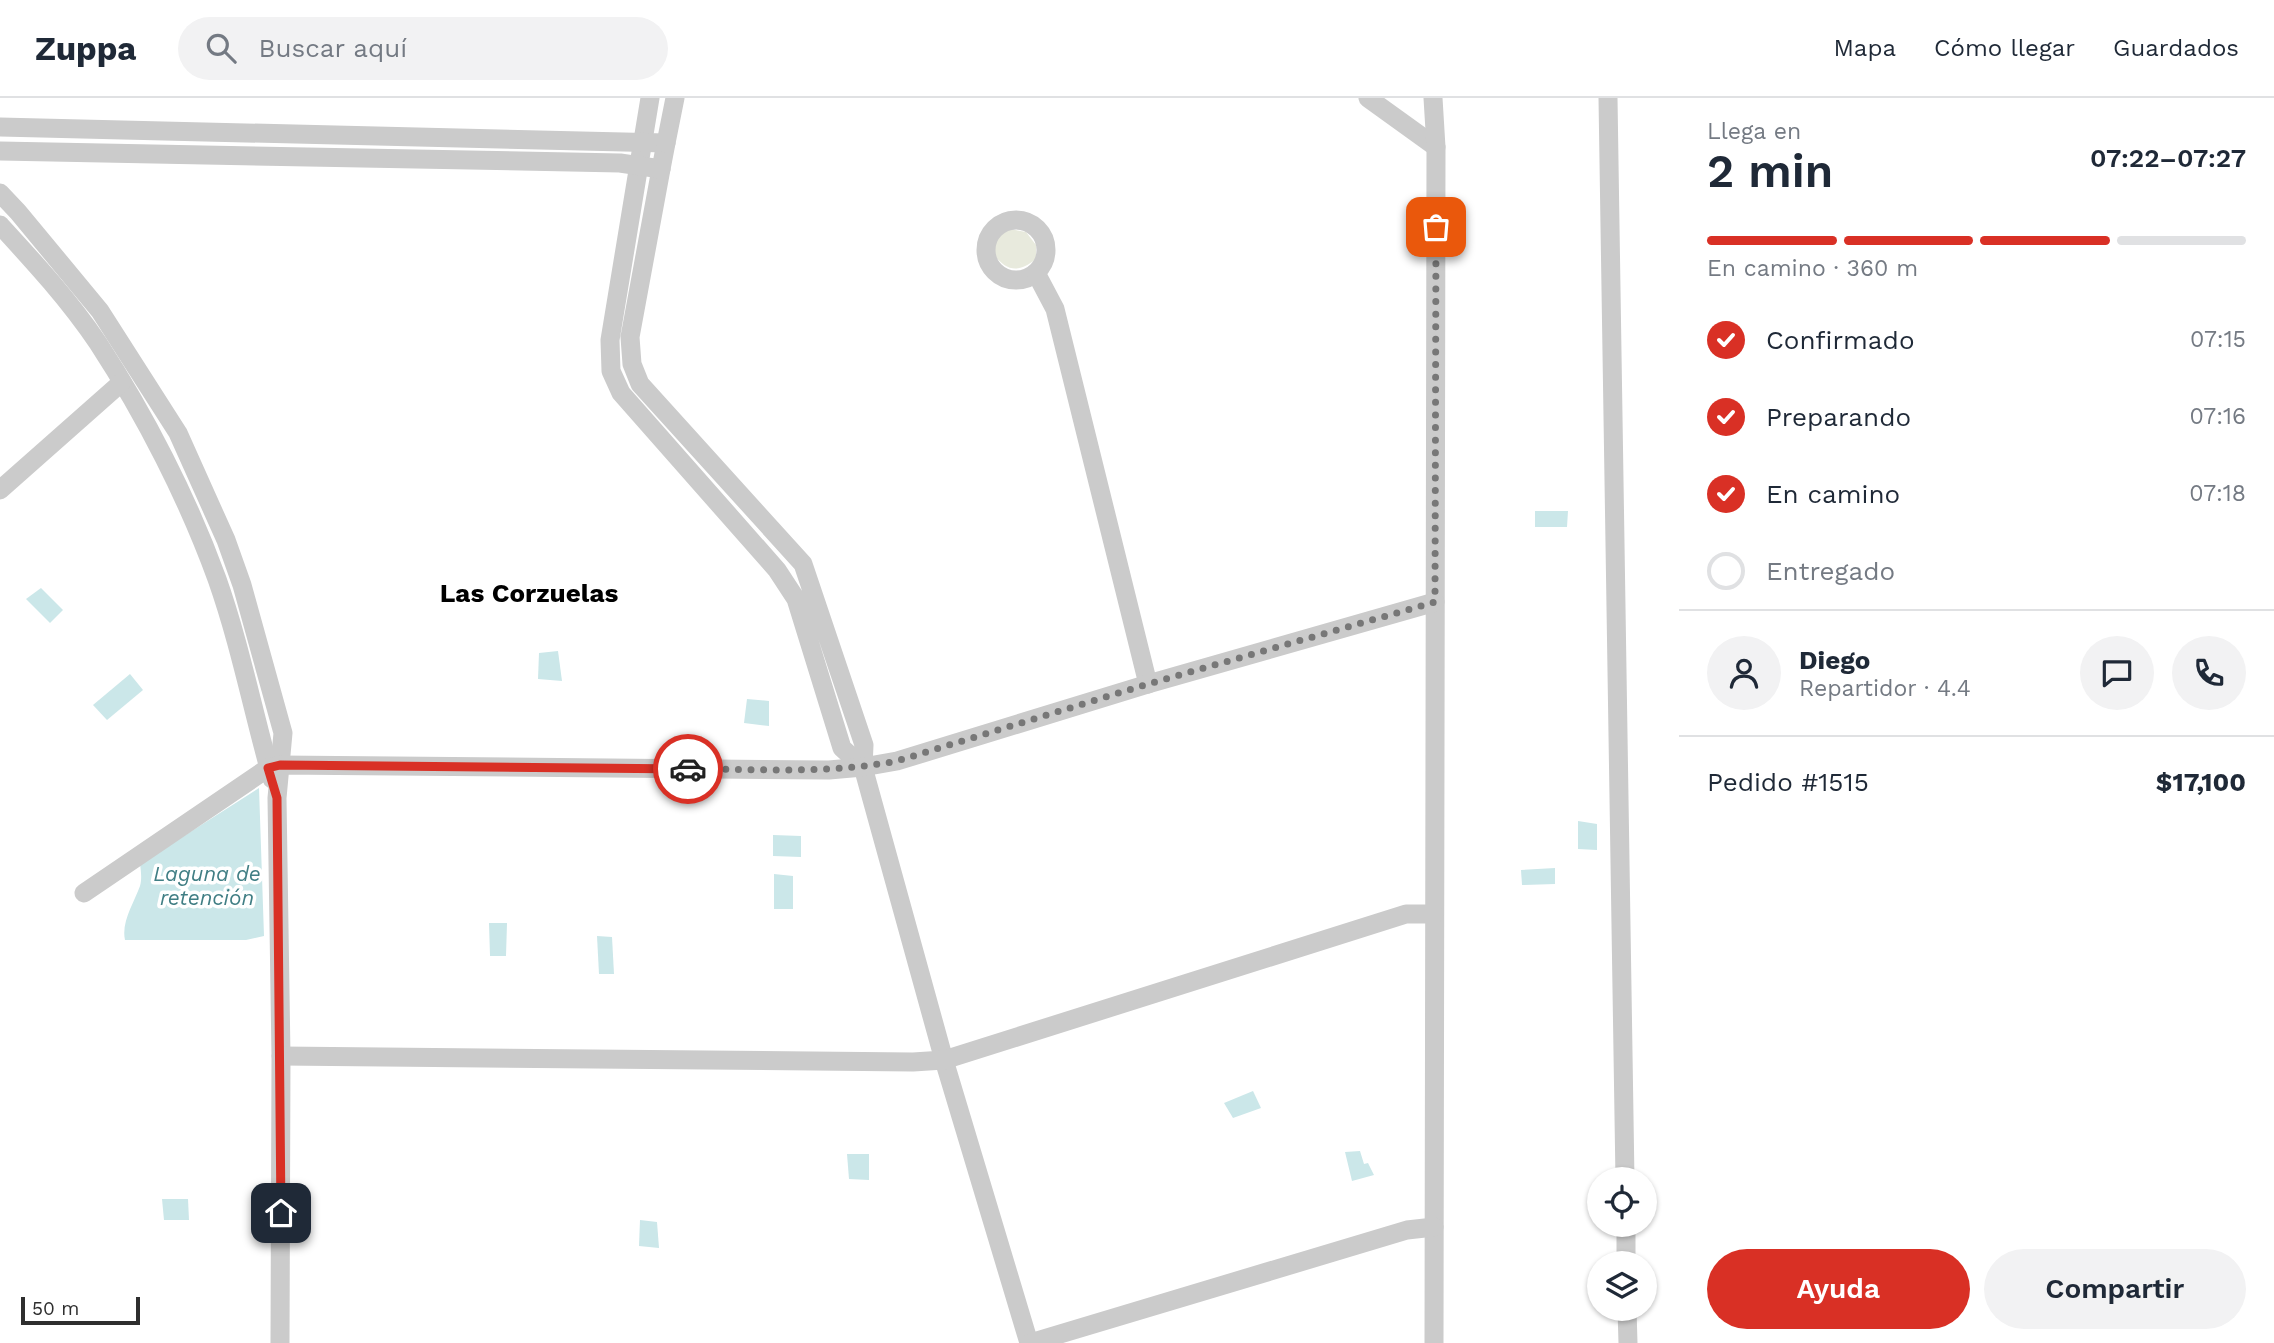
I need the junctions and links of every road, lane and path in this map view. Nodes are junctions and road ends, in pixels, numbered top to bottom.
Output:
1 (650, 98) edge
2 (675, 98) edge
3 (1368, 98) edge
4 (1433, 98) edge
5 (1608, 98) edge
6 (0, 127) edge
7 (642, 141) junction
8 (666, 144) junction
9 (1436, 147) junction
10 (0, 151) edge
11 (638, 165) junction
12 (661, 169) junction
13 (0, 193) edge
14 (0, 225) edge
15 (1036, 273) dead end
16 (122, 382) junction
17 (0, 490) edge
18 (1435, 602) junction
19 (1148, 684) junction
20 (274, 766) junction
21 (863, 767) junction
22 (84, 893) dead end
23 (1434, 914) junction
24 (281, 1056) junction
25 (944, 1060) junction
26 (1625, 1167) edge
27 (1434, 1227) junction
28 (1627, 1321) edge
29 (280, 1343) edge
30 (1030, 1343) edge
31 (1434, 1343) edge
32 (1628, 1343) edge

1 - 7 street
2 - 8 street
3 - 9 street
4 - 9 street
5 - 26 street
6 - 7 street
7 - 8 street
7 - 11 street
8 - 12 street
9 - 18 street
10 - 11 street
11 - 12 street
11 - 21 street
12 - 21 street
13 - 20 street
14 - 16 street
15 - 19 street
16 - 17 street
16 - 20 street
18 - 19 street
18 - 23 street
19 - 21 street
20 - 21 street
20 - 22 street
20 - 24 street
21 - 25 street
23 - 25 street
23 - 27 street
24 - 25 street
24 - 29 street
25 - 30 street
27 - 30 street
27 - 31 street
28 - 32 street

